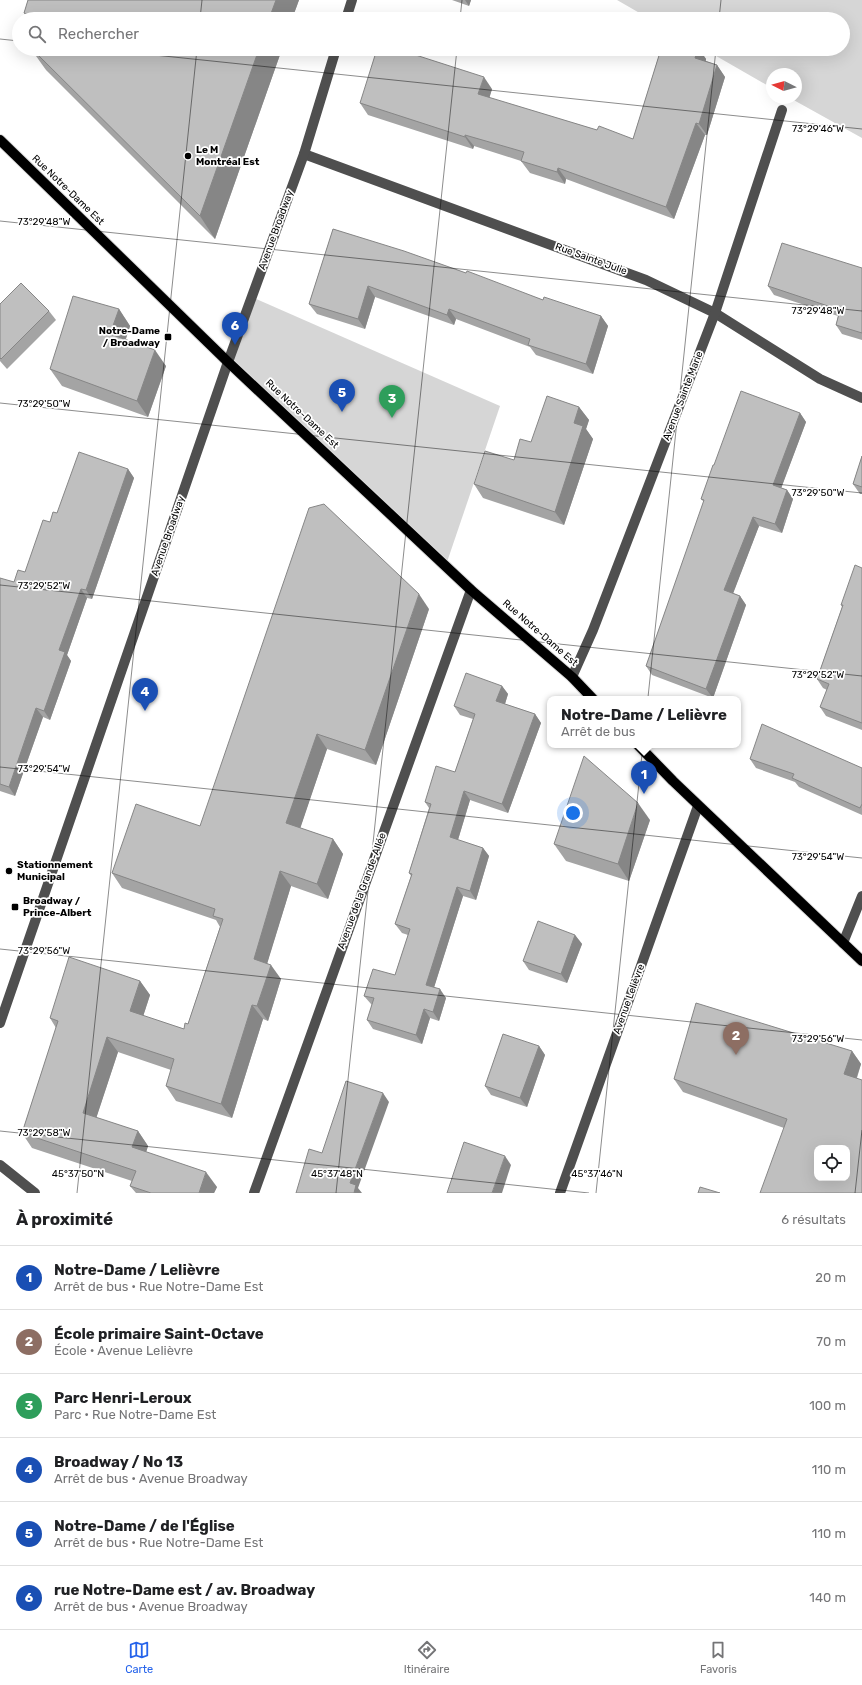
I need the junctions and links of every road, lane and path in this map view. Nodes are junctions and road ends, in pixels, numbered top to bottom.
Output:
1 (352, 0) edge
2 (348, 12) edge
3 (334, 56) edge
4 (782, 110) dead end
5 (0, 140) edge
6 (304, 154) junction
7 (715, 313) junction
8 (228, 362) junction
9 (862, 398) edge
10 (471, 590) junction
11 (572, 677) junction
12 (590, 696) edge
13 (641, 748) edge
14 (698, 806) junction
15 (862, 896) edge
16 (843, 943) junction
17 (862, 961) edge
18 (0, 1023) edge
19 (0, 1165) edge
20 (35, 1193) edge
21 (254, 1193) edge
22 (560, 1193) edge

1 - 2 street
3 - 6 street, Avenue Broadway
4 - 7 street, Avenue Sainte Marie
5 - 8 main road, Rue Notre-Dame Est
6 - 7 street, Rue Sainte Julie
6 - 8 street, Avenue Broadway
7 - 9 street, Rue Sainte Julie
7 - 11 street, Avenue Sainte Marie
8 - 10 main road, Rue Notre-Dame Est
8 - 18 street, Avenue Broadway
10 - 11 main road, Rue Notre-Dame Est
10 - 21 street, Avenue de la Grande-Allée
11 - 12 main road, Rue Notre-Dame Est
13 - 14 main road
14 - 16 main road
14 - 22 street, Avenue Lelièvre
15 - 16 street
16 - 17 main road
19 - 20 street

